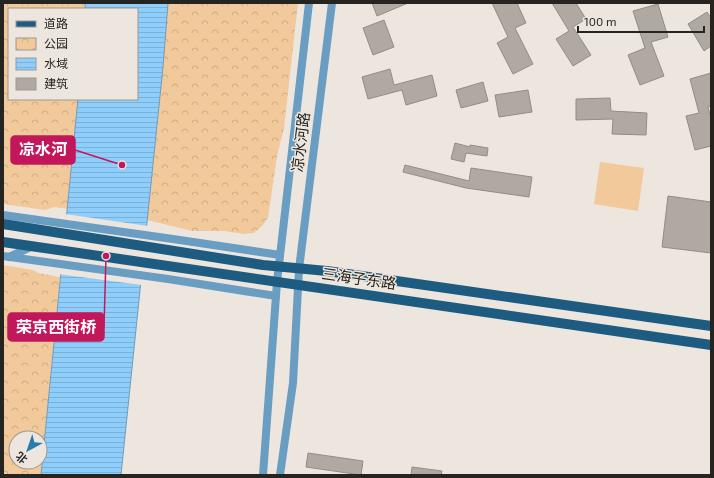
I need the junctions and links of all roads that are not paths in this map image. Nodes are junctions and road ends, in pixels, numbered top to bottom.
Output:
1 (309, 3) edge
2 (332, 3) edge
3 (3, 215) edge
4 (37, 219) junction
5 (7, 225) edge
6 (3, 242) edge
7 (167, 242) junction
8 (34, 246) junction
9 (280, 255) junction
10 (6, 257) edge
11 (279, 267) junction
12 (299, 269) junction
13 (162, 273) junction
14 (277, 282) junction
15 (297, 284) junction
16 (276, 296) junction
17 (711, 326) edge
18 (711, 345) edge
19 (263, 475) edge
20 (280, 475) edge

1 - 9 street, 凉水河路
2 - 12 street, 凉水河路
3 - 4 street
4 - 5 street
4 - 7 street
5 - 7 main road, 三海子东路
6 - 8 main road, 三海子东路
7 - 9 street
7 - 11 main road, 三海子东路
8 - 10 street
8 - 13 main road, 三海子东路
9 - 11 street, 凉水河路
10 - 13 street
11 - 12 main road, 三海子东路
11 - 14 street, 凉水河路
12 - 15 street, 凉水河路
12 - 17 main road, 三海子东路
13 - 14 main road, 三海子东路
13 - 16 street
14 - 15 main road, 三海子东路
14 - 16 street, 凉水河路
15 - 18 main road, 三海子东路
15 - 20 street, 凉水河路
16 - 19 street, 凉水河路

